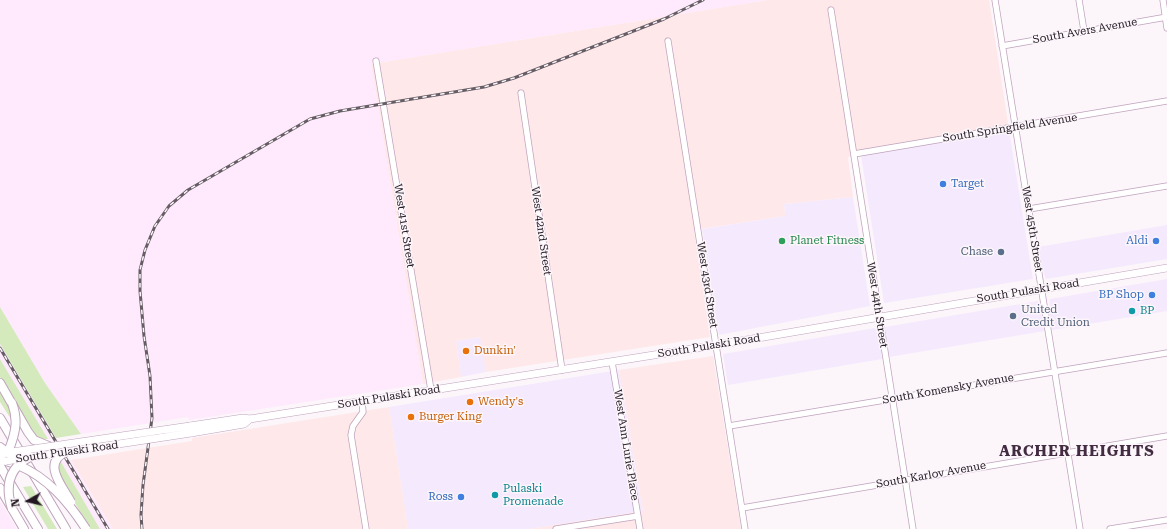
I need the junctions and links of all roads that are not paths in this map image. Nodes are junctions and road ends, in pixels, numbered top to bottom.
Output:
1 (995, 0) edge
2 (1079, 0) edge
3 (1162, 0) edge
4 (831, 10) dead end
5 (1166, 17) edge
6 (1167, 28) edge
7 (1084, 31) junction
8 (668, 41) dead end
9 (1002, 46) junction
10 (376, 61) dead end
11 (520, 93) dead end
12 (1167, 102) edge
13 (1016, 128) junction
14 (854, 154) junction
15 (1167, 186) edge
16 (1028, 209) junction
17 (1167, 268) edge
18 (1041, 289) junction
19 (879, 317) junction
20 (716, 345) junction
21 (1167, 353) edge
22 (612, 362) junction
23 (562, 370) junction
24 (1054, 372) junction
25 (0, 383) edge
26 (431, 390) junction
27 (892, 399) junction
28 (362, 401) junction
29 (12, 403) junction
30 (0, 418) edge
31 (250, 419) junction
32 (729, 426) junction
33 (1167, 436) edge
34 (0, 447) edge
35 (51, 447) junction
36 (66, 452) junction
37 (1067, 452) junction
38 (30, 457) junction
39 (2, 459) edge
40 (18, 465) junction
41 (905, 480) junction
42 (0, 488) edge
43 (742, 508) junction
44 (12, 509) junction
45 (638, 516) junction
46 (1167, 520) edge
47 (24, 529) edge
48 (38, 529) edge
49 (66, 529) edge
50 (86, 529) edge
51 (366, 529) edge
52 (556, 529) edge
53 (640, 529) edge
54 (746, 529) edge
55 (913, 529) edge
56 (1080, 529) edge
57 (1110, 529) edge

1 - 9 street, West 45th Street
2 - 7 street
3 - 5 street
4 - 14 street, West 44th Street
5 - 6 street
5 - 7 street, South Avers Avenue
7 - 9 street, South Avers Avenue
8 - 20 street, West 43rd Street
9 - 13 street, West 45th Street
10 - 26 street, West 41st Street
11 - 23 street, West 42nd Street
12 - 13 street, South Springfield Avenue
13 - 14 street, South Springfield Avenue
13 - 16 street, West 45th Street
14 - 19 street, West 44th Street
15 - 16 street
16 - 18 street, West 45th Street
17 - 18 main road, South Pulaski Road
18 - 19 main road, South Pulaski Road
18 - 24 street, West 45th Street
19 - 20 main road, South Pulaski Road
19 - 27 street, West 44th Street
20 - 22 main road, South Pulaski Road
20 - 32 street, West 43rd Street
21 - 24 street, South Komensky Avenue
22 - 23 main road, South Pulaski Road
22 - 45 street, West Ann Lurie Place
23 - 26 main road, South Pulaski Road
24 - 27 street, South Komensky Avenue
24 - 37 street, West 45th Street
25 - 29 highway
26 - 28 main road, South Pulaski Road
27 - 32 street, South Komensky Avenue
27 - 41 street, West 44th Street
28 - 31 main road, South Pulaski Road
28 - 51 street
29 - 35 highway, bridge
29 - 39 highway, bridge
30 - 49 highway
31 - 35 main road, South Pulaski Road, bridge
31 - 36 main road, South Pulaski Road, bridge
32 - 43 street, West 43rd Street
33 - 37 street, South Karlov Avenue
34 - 39 highway
35 - 38 highway, bridge
35 - 39 main road, South Pulaski Road, bridge
36 - 38 main road, South Pulaski Road, bridge
36 - 50 highway, bridge
37 - 41 street, South Karlov Avenue
37 - 56 street, West 45th Street
38 - 39 highway, bridge
38 - 40 highway, bridge
39 - 40 highway, bridge
39 - 48 highway
40 - 44 highway, bridge
40 - 50 highway, bridge
41 - 43 street, South Karlov Avenue
41 - 55 street, West 44th Street
42 - 44 highway, bridge
43 - 54 street, West 43rd Street
44 - 47 highway
45 - 52 street
45 - 53 street, West Ann Lurie Place
46 - 57 street

